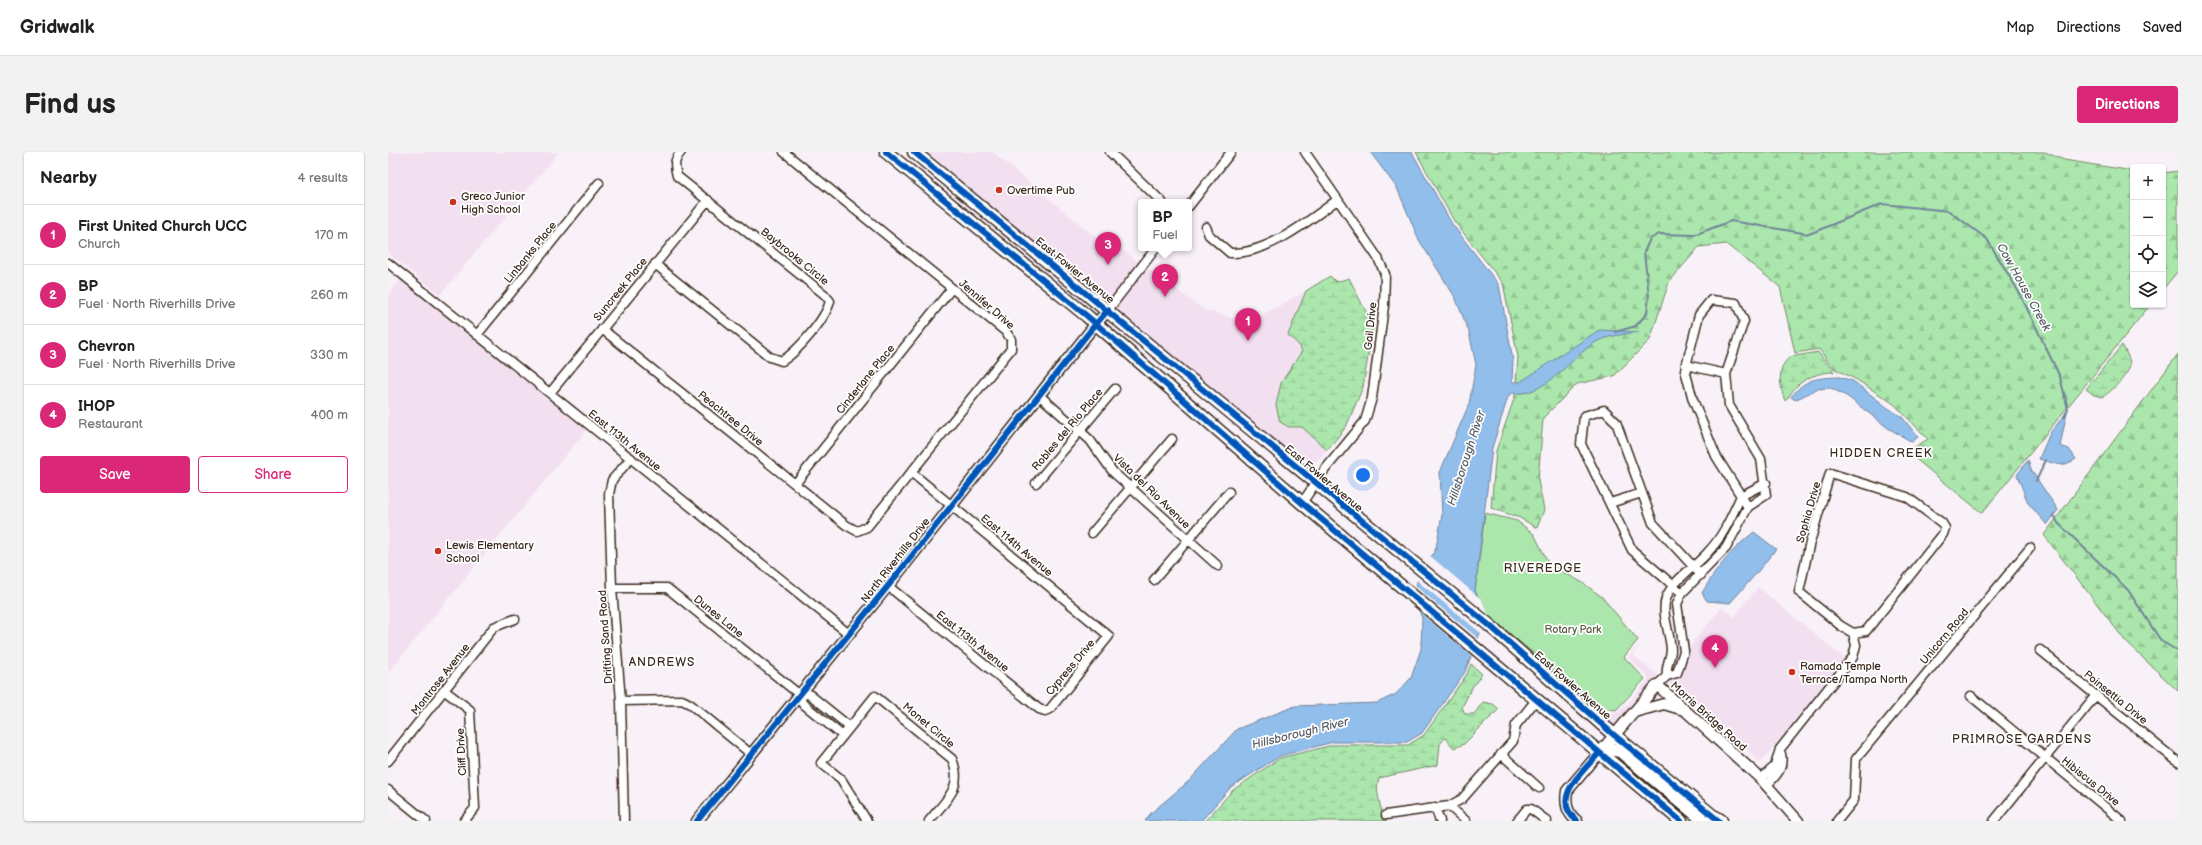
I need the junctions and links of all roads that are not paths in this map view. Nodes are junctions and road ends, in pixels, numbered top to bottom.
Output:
1 (681, 152) edge
2 (784, 152) edge
3 (886, 152) edge
4 (914, 152) edge
5 (1110, 152) edge
6 (1231, 152) edge
7 (1305, 152) edge
8 (599, 183) dead end
9 (1159, 199) edge
10 (708, 200) junction
11 (1337, 200) junction
12 (1192, 202) edge
13 (1206, 227) dead end
14 (1154, 251) edge
15 (388, 263) edge
16 (655, 264) junction
17 (952, 288) junction
18 (1108, 310) junction
19 (1096, 324) junction
20 (602, 329) junction
21 (477, 335) junction
22 (1686, 365) junction
23 (1726, 374) junction
24 (1115, 389) dead end
25 (550, 393) junction
26 (1040, 396) junction
27 (1080, 430) junction
28 (1172, 439) dead end
29 (631, 458) junction
30 (912, 473) junction
31 (1036, 483) dead end
32 (1766, 483) junction
33 (795, 484) junction
34 (1316, 484) junction
35 (1131, 488) junction
36 (1229, 492) dead end
37 (1642, 492) junction
38 (1741, 496) junction
39 (1302, 503) junction
40 (1610, 503) junction
41 (952, 505) junction
42 (1748, 507) junction
43 (846, 525) joint
44 (1728, 525) junction
45 (1736, 530) junction
46 (1092, 533) dead end
47 (1188, 540) junction
48 (2030, 548) dead end
49 (1218, 566) dead end
50 (1694, 567) junction
51 (1701, 575) junction
52 (1154, 580) dead end
53 (1675, 585) junction
54 (888, 586) junction
55 (612, 588) junction
56 (1682, 593) junction
57 (515, 619) dead end
58 (1853, 633) junction
59 (849, 634) junction
60 (1107, 634) joint
61 (2040, 650) dead end
62 (1667, 676) junction
63 (1657, 685) junction
64 (445, 691) junction
65 (800, 695) junction
66 (2096, 695) junction
67 (1971, 696) dead end
68 (1536, 700) junction
69 (621, 701) junction
70 (1045, 711) joint
71 (1634, 712) junction
72 (1688, 712) junction
73 (850, 727) junction
74 (1614, 735) junction
75 (843, 736) junction
76 (1599, 753) junction
77 (751, 754) junction
78 (1501, 754) junction
79 (2044, 757) junction
80 (388, 761) edge
81 (2178, 762) edge
82 (1764, 782) junction
83 (1539, 788) dead end
84 (388, 790) edge
85 (1449, 806) junction
86 (1435, 807) junction
87 (1386, 815) dead end
88 (701, 819) edge
89 (1715, 820) edge
90 (426, 821) edge
91 (464, 821) edge
92 (624, 821) edge
93 (867, 821) edge
94 (929, 821) edge
95 (1440, 821) edge
96 (1466, 821) edge
97 (1517, 821) edge
98 (1547, 821) edge
99 (1577, 821) edge
100 (1681, 821) edge
101 (1798, 821) edge
102 (1838, 821) edge
103 (1994, 821) edge
104 (2122, 821) edge

1 - 10 street
2 - 17 street, Jennifer Drive
3 - 19 main road
4 - 18 main road, East Fowler Avenue
5 - 9 street
6 - 12 street
7 - 11 street, Gail Drive
8 - 21 street, Linbanks Place
10 - 16 street, Suncreek Place
10 - 16 street, Baybrooks Circle
11 - 13 street
11 - 34 street, Gail Drive
14 - 18 street, North Riverhills Drive
15 - 21 street, East 113th Avenue
16 - 20 street, Suncreek Place
17 - 30 street, Jennifer Drive
17 - 33 street, Cinderlane Place
18 - 19 street, North Riverhills Drive
18 - 34 main road, East Fowler Avenue
19 - 26 street, North Riverhills Drive
19 - 39 main road
20 - 25 street, Suncreek Place
20 - 33 street, Peachtree Drive
21 - 25 street, East 113th Avenue
22 - 23 street
22 - 23 street
22 - 38 street
23 - 32 street
24 - 27 street, Robles del Rio Place
25 - 29 street, East 113th Avenue
26 - 27 street, Vista del Rio Avenue
26 - 41 street, North Riverhills Drive
27 - 31 street, Robles del Rio Place
27 - 35 street, Vista del Rio Avenue
28 - 35 street
29 - 55 street, Drifting Sand Road
29 - 59 street, East 113th Avenue
30 - 41 street, East 114th Avenue
30 - 43 street, Jennifer Drive
32 - 38 street
32 - 42 street
33 - 43 street, Peachtree Drive
34 - 39 street, Gail Drive
34 - 74 main road, East Fowler Avenue
35 - 46 street
35 - 47 street, Vista del Rio Avenue
36 - 47 street
37 - 40 street
37 - 40 street
37 - 50 street
38 - 42 street
38 - 44 street
39 - 68 main road
40 - 53 street
41 - 54 street, North Riverhills Drive
41 - 60 street, East 114th Avenue
42 - 45 street
44 - 45 street
44 - 50 street
45 - 51 street
47 - 49 street, Vista del Rio Avenue
47 - 52 street
48 - 102 street, Unicorn Road
50 - 51 street
50 - 53 street
51 - 56 street
53 - 56 street
53 - 62 street
54 - 59 street, North Riverhills Drive
54 - 70 street, East 113th Avenue
55 - 65 street, Dunes Lane
55 - 69 street, Drifting Sand Road
56 - 62 street
57 - 64 street, Montrose Avenue
58 - 58 street, Sophia Drive
58 - 82 street
59 - 65 street, North Riverhills Drive
60 - 70 street, Cypress Drive
61 - 66 street, Poinsettia Drive
62 - 63 street
63 - 71 street, Morris Bridge Road
63 - 72 street, Morris Bridge Road
64 - 80 street, Montrose Avenue
64 - 91 street, Cliff Drive
65 - 73 street, Dunes Lane
65 - 75 street, Dunes Lane
65 - 77 street, North Riverhills Drive
66 - 79 street
66 - 81 street, Poinsettia Drive
67 - 79 street, Hibiscus Drive
68 - 76 main road
68 - 78 street
69 - 77 street
69 - 92 street, Drifting Sand Road
71 - 72 street
71 - 74 street, Morris Bridge Road
72 - 82 street, Morris Bridge Road
73 - 75 street, Monet Circle
73 - 94 street, Monet Circle
74 - 76 street, Morris Bridge Road
74 - 89 main road, East Fowler Avenue
75 - 93 street, Monet Circle
76 - 89 main road
76 - 99 street, Morris Bridge Road
76 - 100 main road
77 - 88 street, North Riverhills Drive
78 - 83 street
78 - 85 street
79 - 103 street
79 - 104 street, Hibiscus Drive
82 - 101 street, Morris Bridge Road
84 - 90 street
85 - 86 street
85 - 96 street
86 - 87 street
86 - 95 street
97 - 98 street

